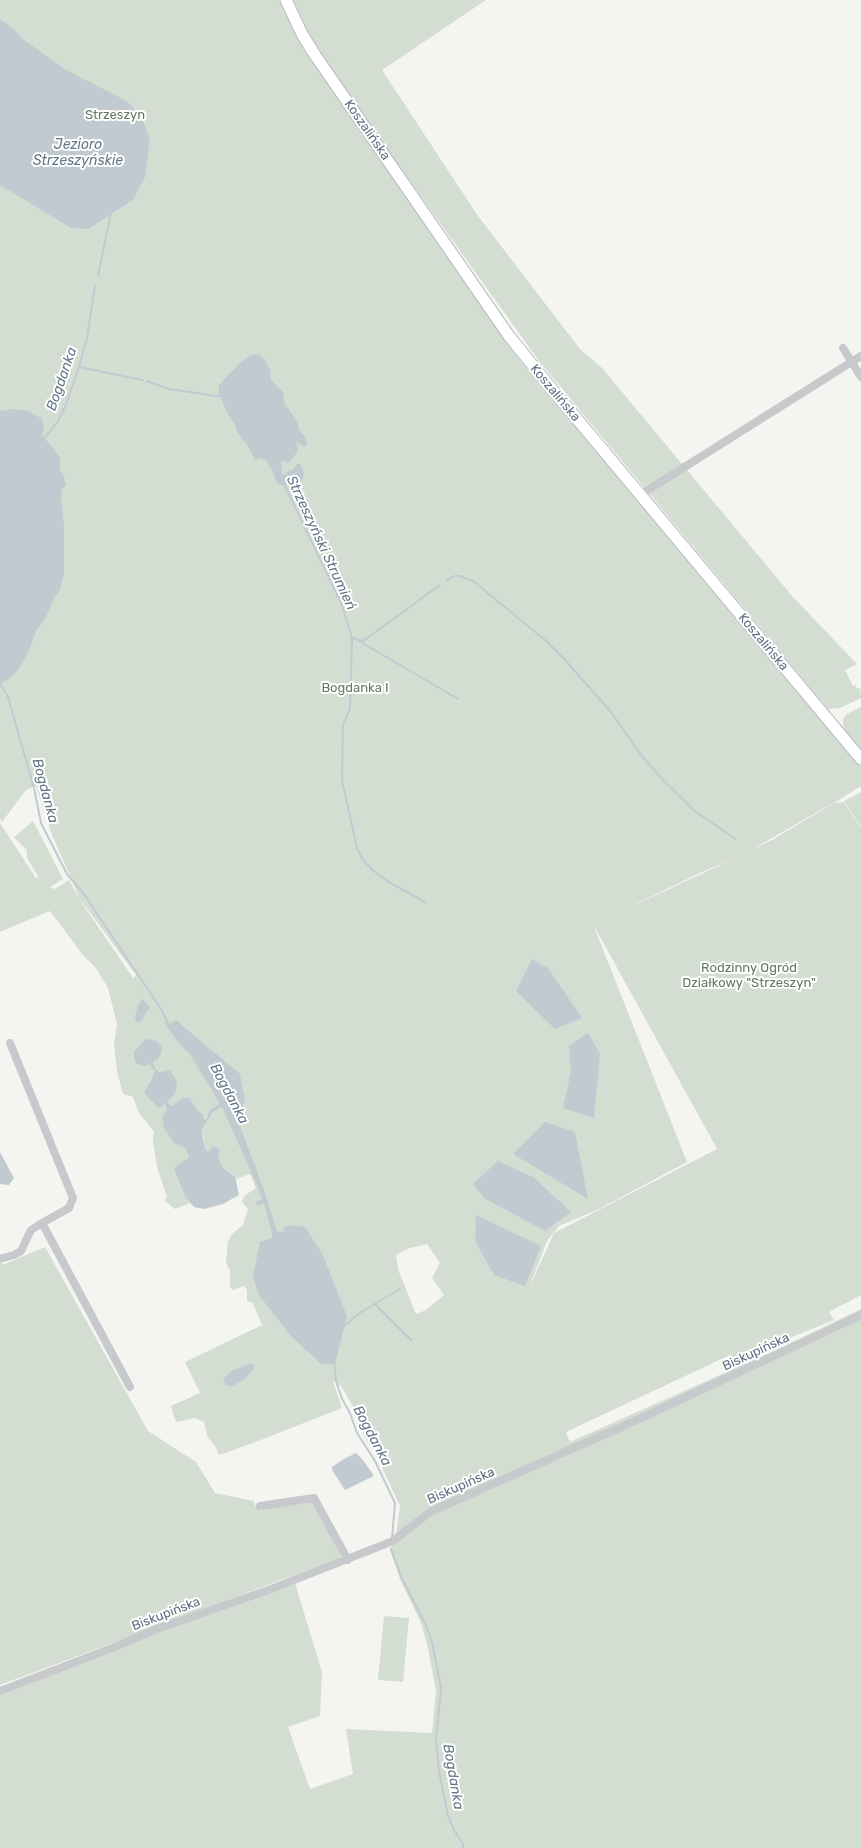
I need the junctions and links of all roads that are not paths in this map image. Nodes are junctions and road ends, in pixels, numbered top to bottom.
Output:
1 (286, 0) edge
2 (843, 348) dead end
3 (861, 356) edge
4 (851, 362) junction
5 (861, 377) edge
6 (640, 495) junction
7 (861, 759) edge
8 (10, 1043) dead end
9 (42, 1223) junction
10 (0, 1259) edge
11 (861, 1315) edge
12 (130, 1387) dead end
13 (260, 1506) dead end
14 (348, 1560) junction
15 (0, 1691) edge

1 - 6 street, Koszalińska
2 - 4 street
3 - 4 street
4 - 5 street
4 - 6 street
6 - 7 street, Koszalińska
8 - 9 street
9 - 10 street
9 - 12 street
11 - 14 street, Biskupińska
13 - 14 street
14 - 15 street, Biskupińska

